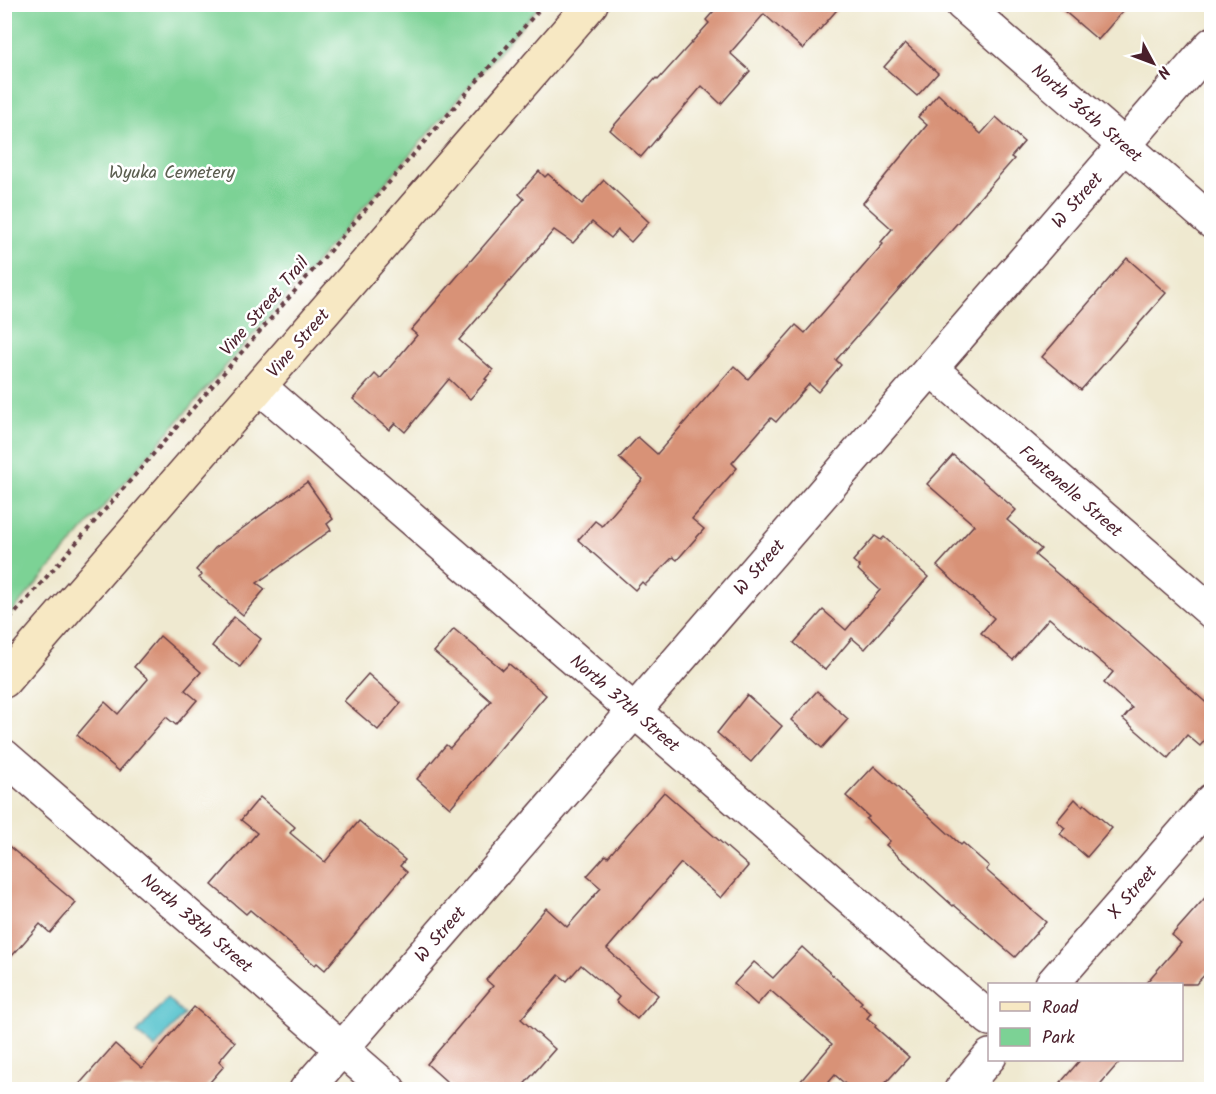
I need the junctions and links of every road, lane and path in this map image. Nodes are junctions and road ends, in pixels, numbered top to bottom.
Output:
1 (544, 4) edge
2 (591, 4) edge
3 (962, 4) edge
4 (1212, 44) edge
5 (1124, 146) junction
6 (1212, 222) edge
7 (931, 369) junction
8 (260, 387) junction
9 (1212, 612) edge
10 (4, 626) edge
11 (4, 681) edge
12 (634, 711) junction
13 (4, 756) edge
14 (1212, 800) edge
15 (1053, 983) edge
16 (988, 1017) edge
17 (341, 1048) junction
18 (988, 1058) edge
19 (306, 1089) edge
20 (389, 1089) edge
21 (961, 1089) edge

1 - 10 path, Vine Street Trail
2 - 8 main road, Vine Street
3 - 5 street, North 36th Street
4 - 5 street, W Street
5 - 6 street, North 36th Street
5 - 7 street, W Street
7 - 9 street, Fontenelle Street
7 - 12 street, W Street
8 - 11 main road, Vine Street
8 - 12 street, North 37th Street
12 - 16 street, North 37th Street
12 - 17 street, W Street
13 - 17 street, North 38th Street
14 - 15 street, X Street
17 - 19 street, W Street
17 - 20 street, North 38th Street
18 - 21 street

